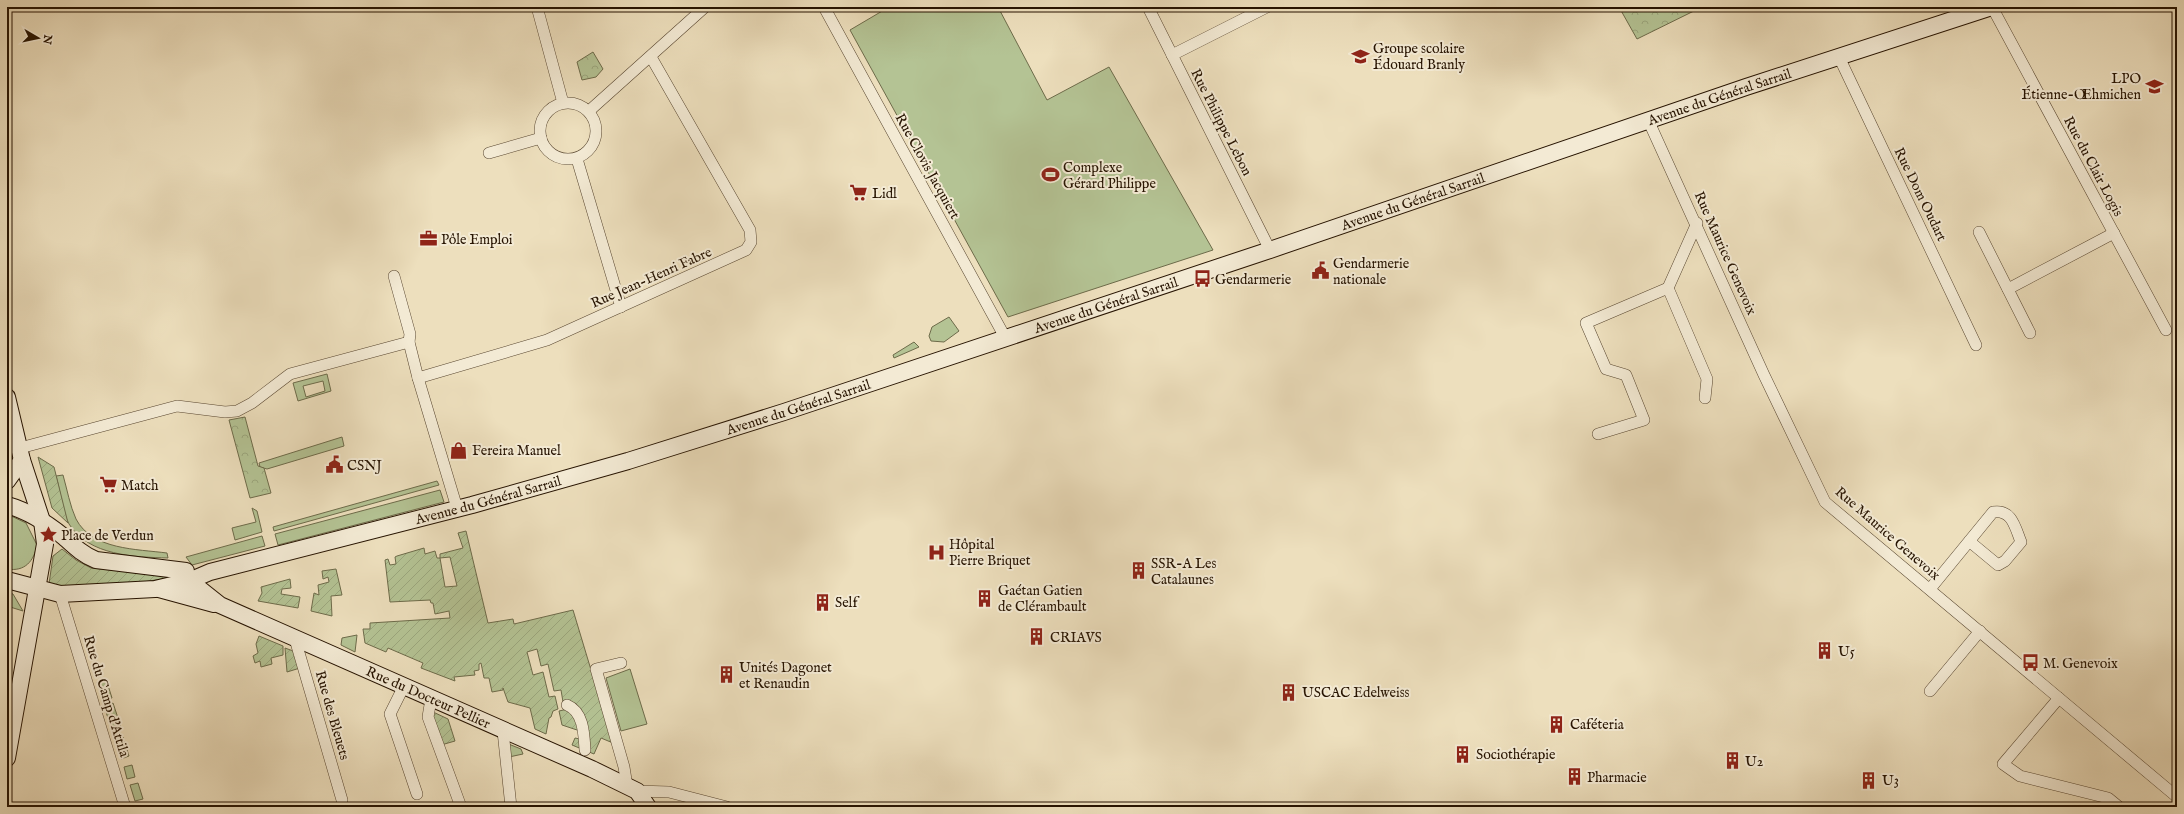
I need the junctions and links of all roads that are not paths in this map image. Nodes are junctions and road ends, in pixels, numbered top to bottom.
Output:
1 (536, 7) edge
2 (705, 7) edge
3 (824, 7) edge
4 (1148, 7) edge
5 (1267, 7) edge
6 (1992, 7) edge
7 (1972, 10) edge
8 (1172, 55) junction
9 (651, 57) junction
10 (1839, 57) junction
11 (563, 103) junction
12 (589, 111) junction
13 (1649, 122) junction
14 (541, 138) junction
15 (489, 153) dead end
16 (577, 159) junction
17 (1697, 223) junction
18 (1979, 232) dead end
19 (2114, 233) junction
20 (1270, 250) junction
21 (394, 276) dead end
22 (1668, 288) junction
23 (2008, 289) junction
24 (621, 307) junction
25 (2166, 330) dead end
26 (2030, 333) dead end
27 (1006, 339) junction
28 (409, 342) junction
29 (1976, 345) dead end
30 (418, 378) junction
31 (7, 397) edge
32 (1705, 398) dead end
33 (1598, 434) dead end
34 (21, 454) junction
35 (7, 481) edge
36 (7, 505) edge
37 (457, 508) junction
38 (42, 522) junction
39 (1969, 541) junction
40 (182, 578) junction
41 (7, 580) edge
42 (156, 589) junction
43 (1930, 589) junction
44 (38, 590) junction
45 (60, 594) junction
46 (220, 605) junction
47 (1980, 631) junction
48 (295, 639) junction
49 (621, 663) dead end
50 (404, 686) junction
51 (1930, 690) dead end
52 (2059, 698) junction
53 (432, 699) junction
54 (567, 705) dead end
55 (503, 731) junction
56 (585, 750) dead end
57 (7, 758) edge
58 (632, 788) junction
59 (417, 794) dead end
60 (2177, 797) edge
61 (342, 800) dead end
62 (125, 807) edge
63 (461, 807) edge
64 (511, 807) edge
65 (648, 807) edge
66 (727, 807) edge
67 (2119, 807) edge

1 - 11 street
2 - 9 street
3 - 27 street, Rue Clovis Jacquiert
4 - 8 street, Rue Philippe Lebon
5 - 8 street
6 - 7 main road, Avenue du Général Sarrail
6 - 19 street, Rue du Clair Logis
7 - 10 main road, Avenue du Général Sarrail
8 - 20 street, Rue Philippe Lebon
9 - 12 street
9 - 24 street, Rue Jean-Henri Fabre
10 - 13 main road, Avenue du Général Sarrail
10 - 29 street, Rue Dom Oudart
11 - 12 street
11 - 14 street
12 - 16 street
13 - 17 street, Rue Maurice Genevoix
13 - 20 main road, Avenue du Général Sarrail
14 - 15 street
14 - 16 street
16 - 24 street
17 - 22 street
17 - 43 street, Rue Maurice Genevoix
18 - 23 street
19 - 23 street, Rue du Clair Logis
19 - 25 street, Rue du Clair Logis
20 - 27 main road, Avenue du Général Sarrail
21 - 28 street
22 - 32 street
22 - 33 street
23 - 26 street
24 - 30 street, Rue Jean-Henri Fabre
27 - 37 main road, Avenue du Général Sarrail
28 - 30 street
28 - 34 street
30 - 37 street
31 - 34 main road
34 - 35 main road
34 - 38 main road
36 - 38 main road
37 - 40 main road, Avenue du Général Sarrail
38 - 40 main road
38 - 44 main road
39 - 39 street
39 - 43 street
40 - 42 main road
40 - 46 main road, Rue du Docteur Pellier
41 - 44 main road
42 - 45 main road
42 - 46 main road, Rue du Docteur Pellier
43 - 47 street, Rue Maurice Genevoix
44 - 45 main road
44 - 57 main road
45 - 62 street, Rue du Camp d'Attila
46 - 48 main road, Rue du Docteur Pellier
47 - 51 street
47 - 52 street, Rue Maurice Genevoix
48 - 50 main road, Rue du Docteur Pellier
48 - 61 street, Rue des Bleuets
49 - 58 street
50 - 53 main road, Rue du Docteur Pellier
50 - 59 street
52 - 60 street, Rue Maurice Genevoix
52 - 67 street
53 - 55 main road, Rue du Docteur Pellier
53 - 63 street
54 - 56 street
55 - 58 main road, Rue du Docteur Pellier
55 - 64 street
58 - 65 main road
58 - 66 street

